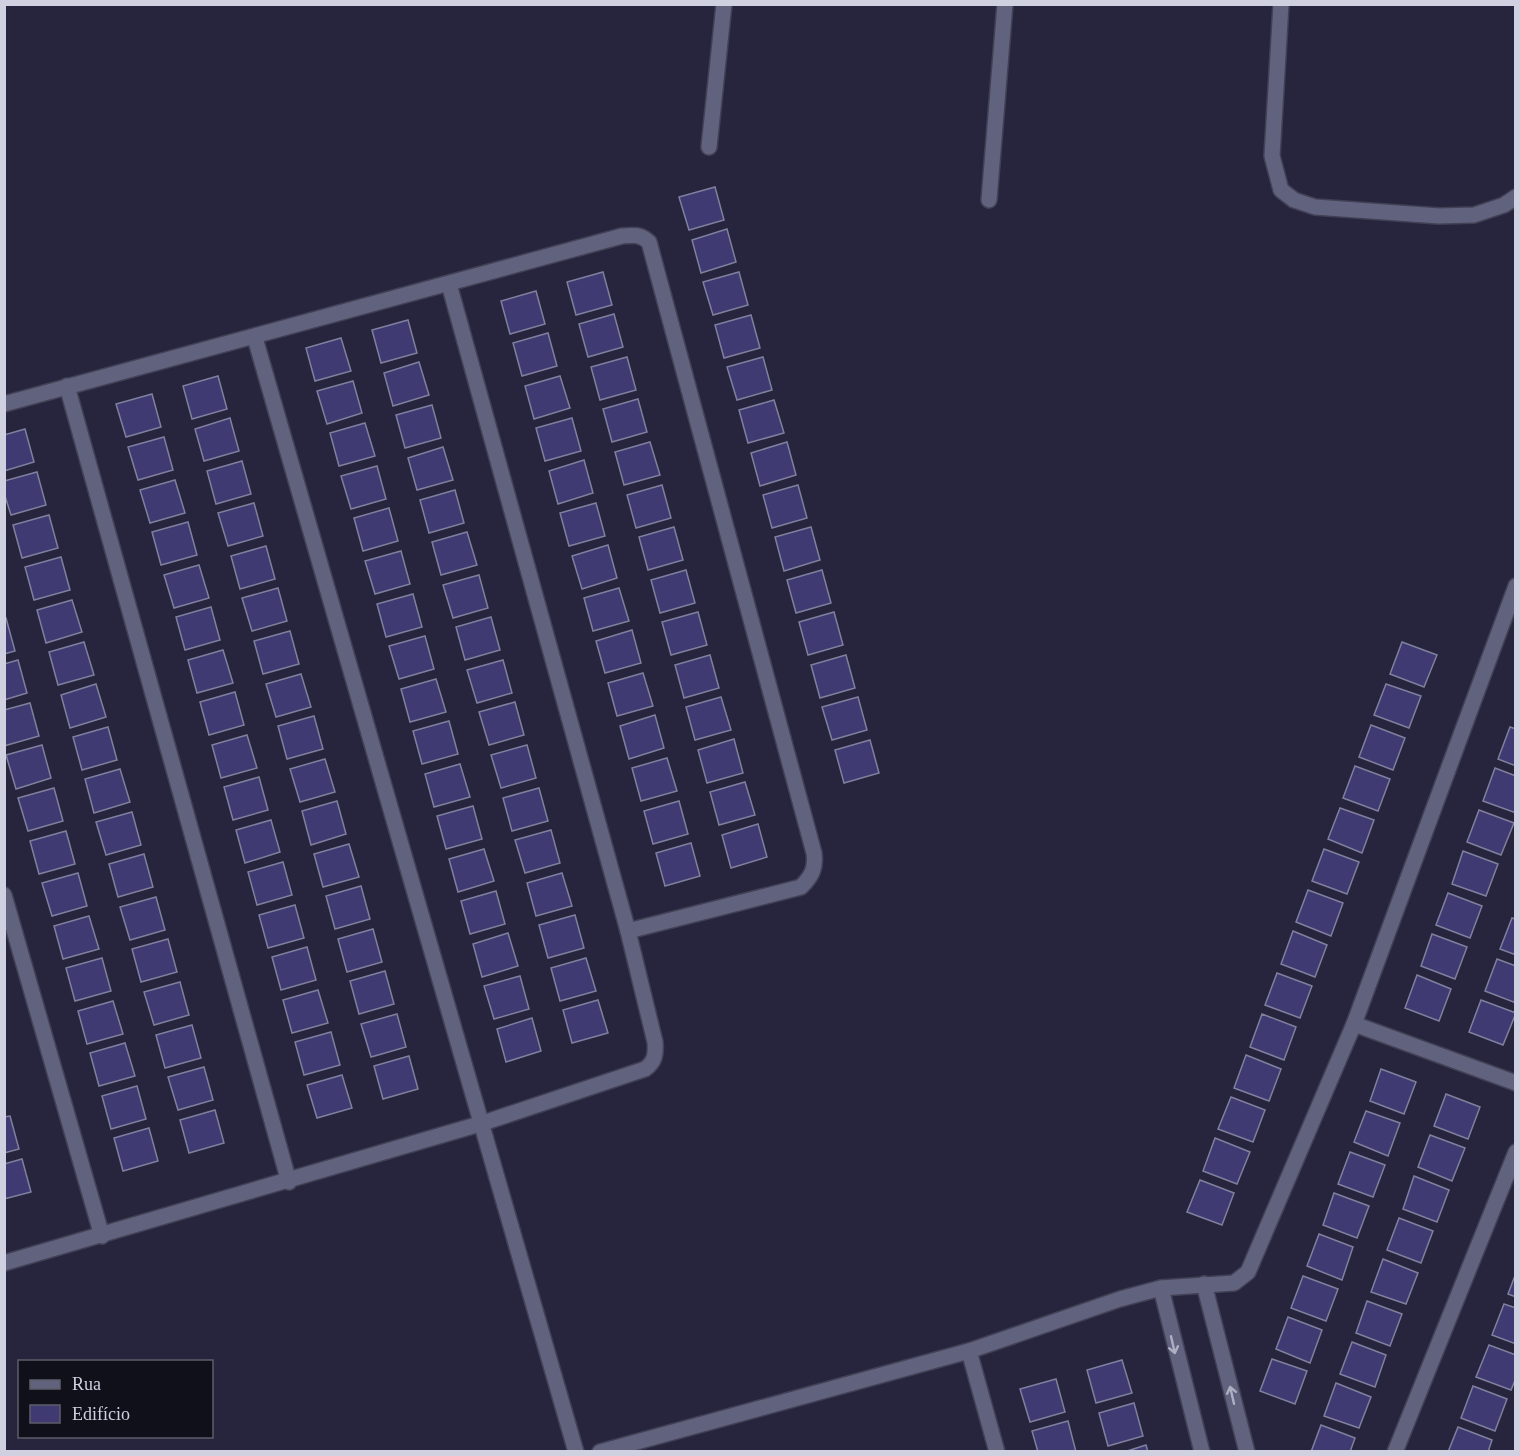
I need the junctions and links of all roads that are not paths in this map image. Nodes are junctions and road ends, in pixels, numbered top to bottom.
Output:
1 (724, 4) edge
2 (1005, 4) edge
3 (1281, 4) edge
4 (708, 147) dead end
5 (1515, 197) edge
6 (989, 200) dead end
7 (449, 284) junction
8 (255, 338) junction
9 (67, 386) junction
10 (4, 404) edge
11 (1515, 586) edge
12 (4, 895) edge
13 (628, 931) junction
14 (1354, 1024) junction
15 (1515, 1083) edge
16 (483, 1123) junction
17 (1515, 1152) edge
18 (289, 1182) junction
19 (102, 1236) junction
20 (4, 1263) edge
21 (1204, 1284) junction
22 (1161, 1288) junction
23 (969, 1351) junction
24 (576, 1452) edge
25 (600, 1452) edge
26 (997, 1452) edge
27 (1203, 1452) edge
28 (1246, 1452) edge
29 (1395, 1452) edge

1 - 4 street
2 - 6 street
3 - 5 street
7 - 8 street
7 - 13 street
7 - 13 street
8 - 9 street
8 - 16 street
9 - 10 street
9 - 18 street
11 - 14 street
12 - 19 street
13 - 16 street
14 - 15 street
14 - 21 street
16 - 18 street
16 - 24 street
17 - 29 street
18 - 19 street
19 - 20 street
21 - 22 street
28 -> 21 street
22 - 23 street
22 -> 27 street
23 - 25 street
23 - 26 street

